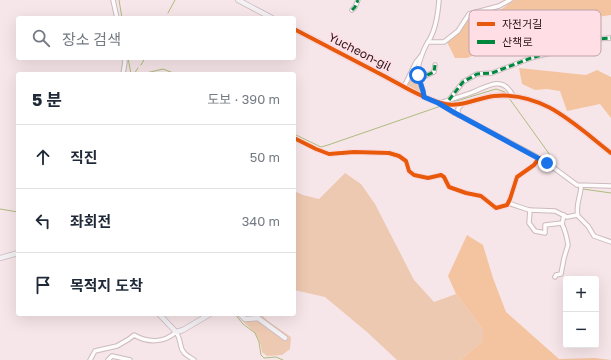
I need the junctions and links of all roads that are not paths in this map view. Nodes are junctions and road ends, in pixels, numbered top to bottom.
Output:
1 (114, 0) edge
2 (238, 0) edge
3 (358, 0) edge
4 (439, 0) edge
5 (510, 0) edge
6 (352, 10) dead end
7 (484, 10) edge
8 (469, 14) edge
9 (117, 16) edge
10 (268, 16) edge
11 (296, 30) edge
12 (611, 38) edge
13 (601, 39) edge
14 (428, 42) junction
15 (423, 53) junction
16 (539, 56) edge
17 (124, 60) edge
18 (435, 65) dead end
19 (123, 72) edge
20 (419, 79) junction
21 (404, 87) junction
22 (510, 96) junction
23 (424, 97) junction
24 (449, 100) junction
25 (439, 103) junction
26 (463, 104) junction
27 (452, 105) junction
28 (456, 114) junction
29 (296, 139) edge
30 (611, 152) edge
31 (539, 158) junction
32 (581, 186) junction
33 (611, 186) edge
34 (508, 203) junction
35 (530, 210) junction
36 (564, 215) junction
37 (577, 215) junction
38 (562, 222) junction
39 (611, 242) edge
40 (16, 254) edge
41 (0, 258) edge
42 (555, 278) dead end
43 (161, 316) edge
44 (207, 316) edge
45 (242, 316) edge
46 (176, 332) junction
47 (285, 338) dead end
48 (90, 360) edge
49 (108, 360) edge
50 (130, 360) edge
51 (194, 360) edge

1 - 9 street
2 - 10 street
3 - 6 street
4 - 14 street
5 - 7 street
8 - 14 street
11 - 21 street, Yucheon-gil
12 - 13 street
14 - 15 street
15 - 20 street
15 - 21 street
16 - 24 street
17 - 19 street
18 - 20 street
20 - 23 street
21 - 23 street, Yucheon-gil
22 - 24 street
22 - 26 street, Yucheon-gil
22 - 30 street, Yucheon-gil
23 - 25 street, Yucheon-gil
24 - 25 street
25 - 27 street, Yucheon-gil
25 - 28 street
26 - 27 street, Yucheon-gil
26 - 28 street
27 - 28 street
28 - 31 street
29 - 34 street
31 - 32 street
31 - 34 street
32 - 33 street
32 - 37 street
34 - 35 street
35 - 36 street
35 - 38 street
36 - 37 street
36 - 38 street
37 - 39 street
38 - 42 street
40 - 41 street
43 - 46 street
44 - 46 street
45 - 47 street
46 - 48 street
46 - 51 street
49 - 50 street

